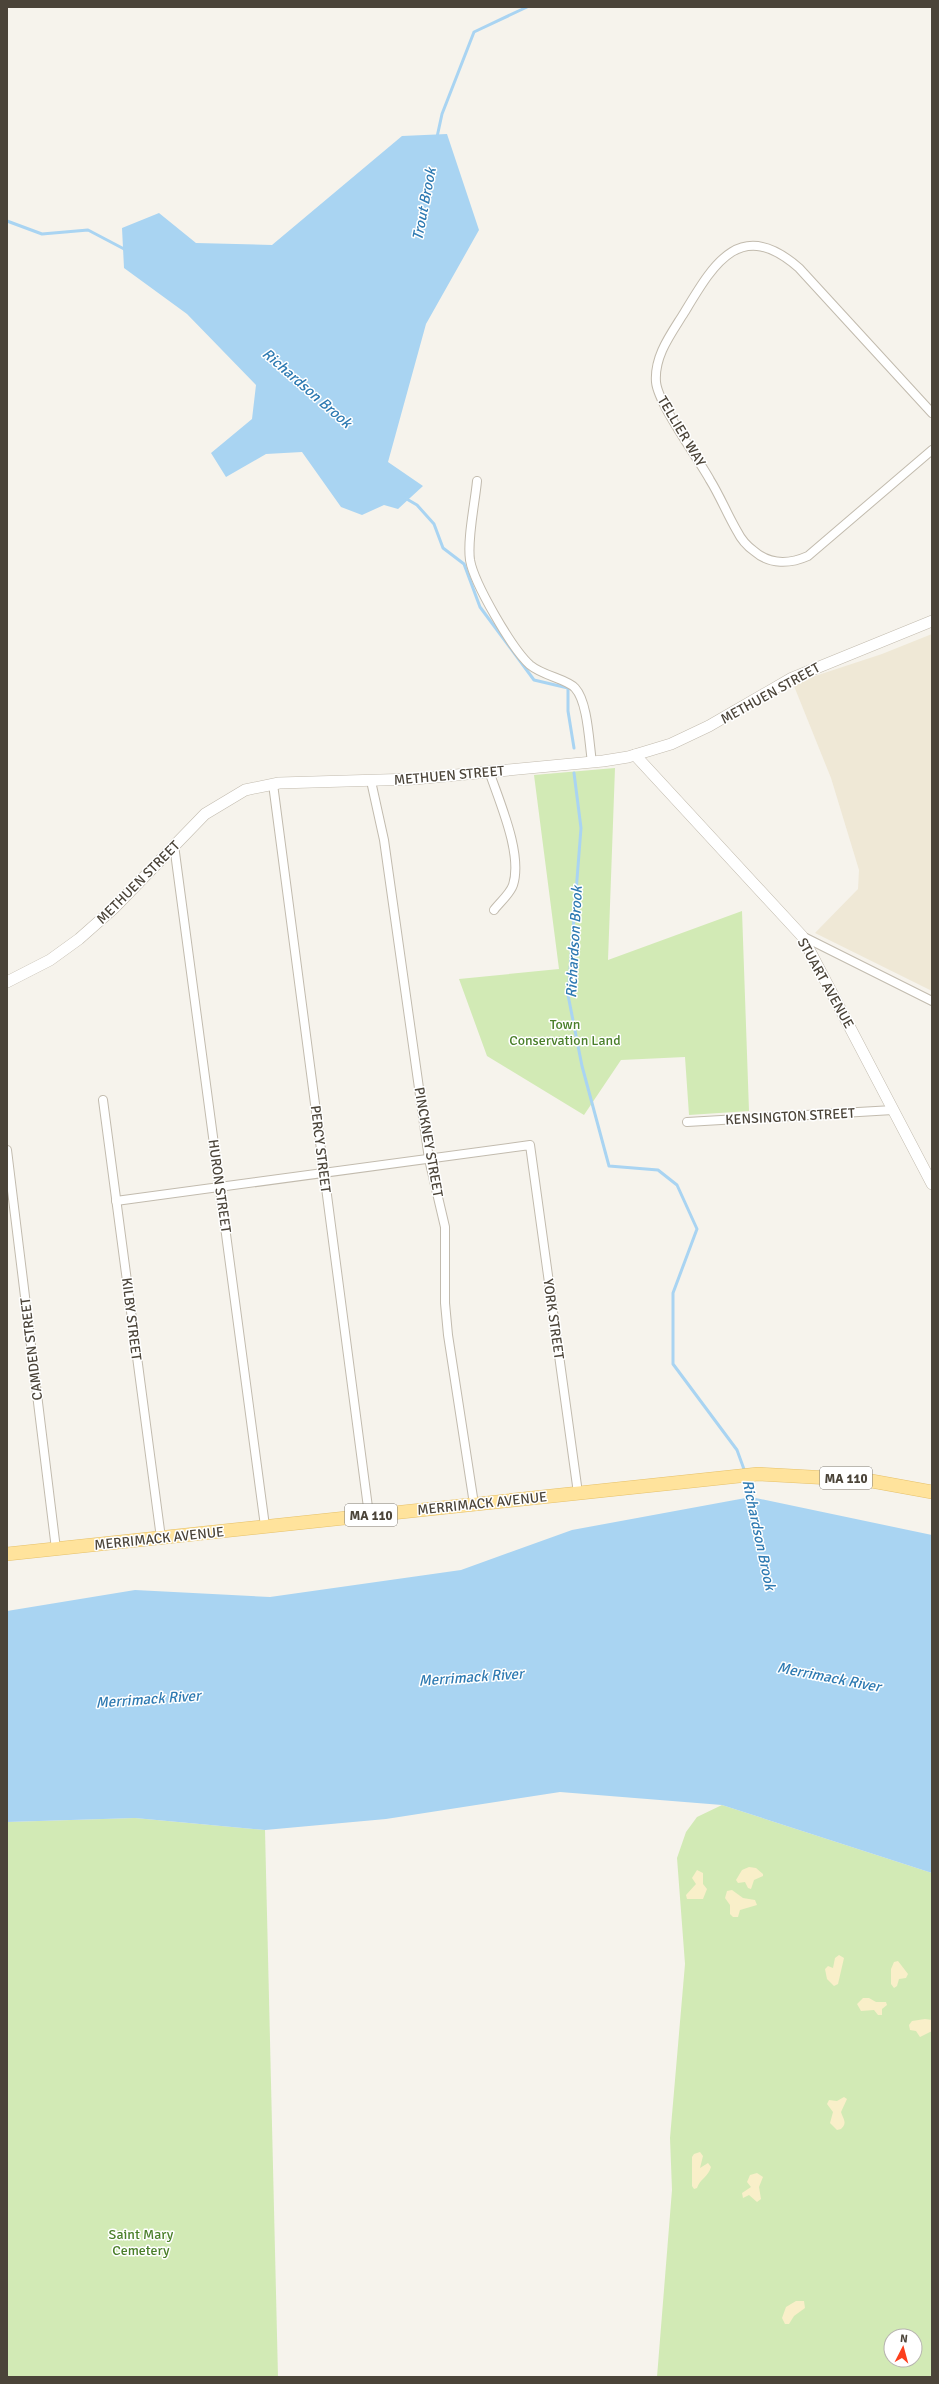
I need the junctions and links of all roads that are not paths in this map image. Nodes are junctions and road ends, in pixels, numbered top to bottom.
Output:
1 (932, 413) edge
2 (932, 450) edge
3 (477, 481) dead end
4 (932, 620) edge
5 (635, 755) junction
6 (592, 762) junction
7 (489, 771) junction
8 (371, 781) junction
9 (273, 784) junction
10 (174, 845) junction
11 (494, 910) dead end
12 (802, 936) junction
13 (7, 982) edge
14 (932, 1001) edge
15 (103, 1100) dead end
16 (893, 1110) junction
17 (686, 1122) dead end
18 (7, 1150) edge
19 (429, 1159) junction
20 (324, 1173) junction
21 (932, 1184) edge
22 (220, 1187) junction
23 (116, 1201) junction
24 (932, 1492) edge
25 (578, 1493) junction
26 (474, 1504) junction
27 (369, 1515) junction
28 (265, 1526) junction
29 (160, 1538) junction
30 (56, 1549) junction
31 (7, 1554) edge

1 - 2 street, TELLIER WAY
3 - 6 street
4 - 5 street, METHUEN STREET
5 - 6 street, METHUEN STREET
5 - 12 street, STUART AVENUE
6 - 7 street, METHUEN STREET
7 - 8 street, METHUEN STREET
7 - 11 street
8 - 9 street, METHUEN STREET
8 - 19 street, PINCKNEY STREET
9 - 10 street, METHUEN STREET
9 - 20 street, PERCY STREET
10 - 13 street, METHUEN STREET
10 - 22 street, HURON STREET
12 - 14 street
12 - 16 street, STUART AVENUE
15 - 23 street, KILBY STREET
16 - 17 street, KENSINGTON STREET
16 - 21 street, STUART AVENUE
18 - 30 street, CAMDEN STREET
19 - 20 street
19 - 25 street, YORK STREET
19 - 26 street, PINCKNEY STREET
20 - 22 street
20 - 27 street, PERCY STREET
22 - 23 street
22 - 28 street, HURON STREET
23 - 29 street, KILBY STREET
24 - 25 main road, MERRIMACK AVENUE / MA 110
25 - 26 main road, MERRIMACK AVENUE / MA 110
26 - 27 main road, MERRIMACK AVENUE / MA 110
27 - 28 main road, MERRIMACK AVENUE / MA 110
28 - 29 main road, MERRIMACK AVENUE / MA 110
29 - 30 main road, MERRIMACK AVENUE / MA 110
30 - 31 main road, MERRIMACK AVENUE / MA 110

